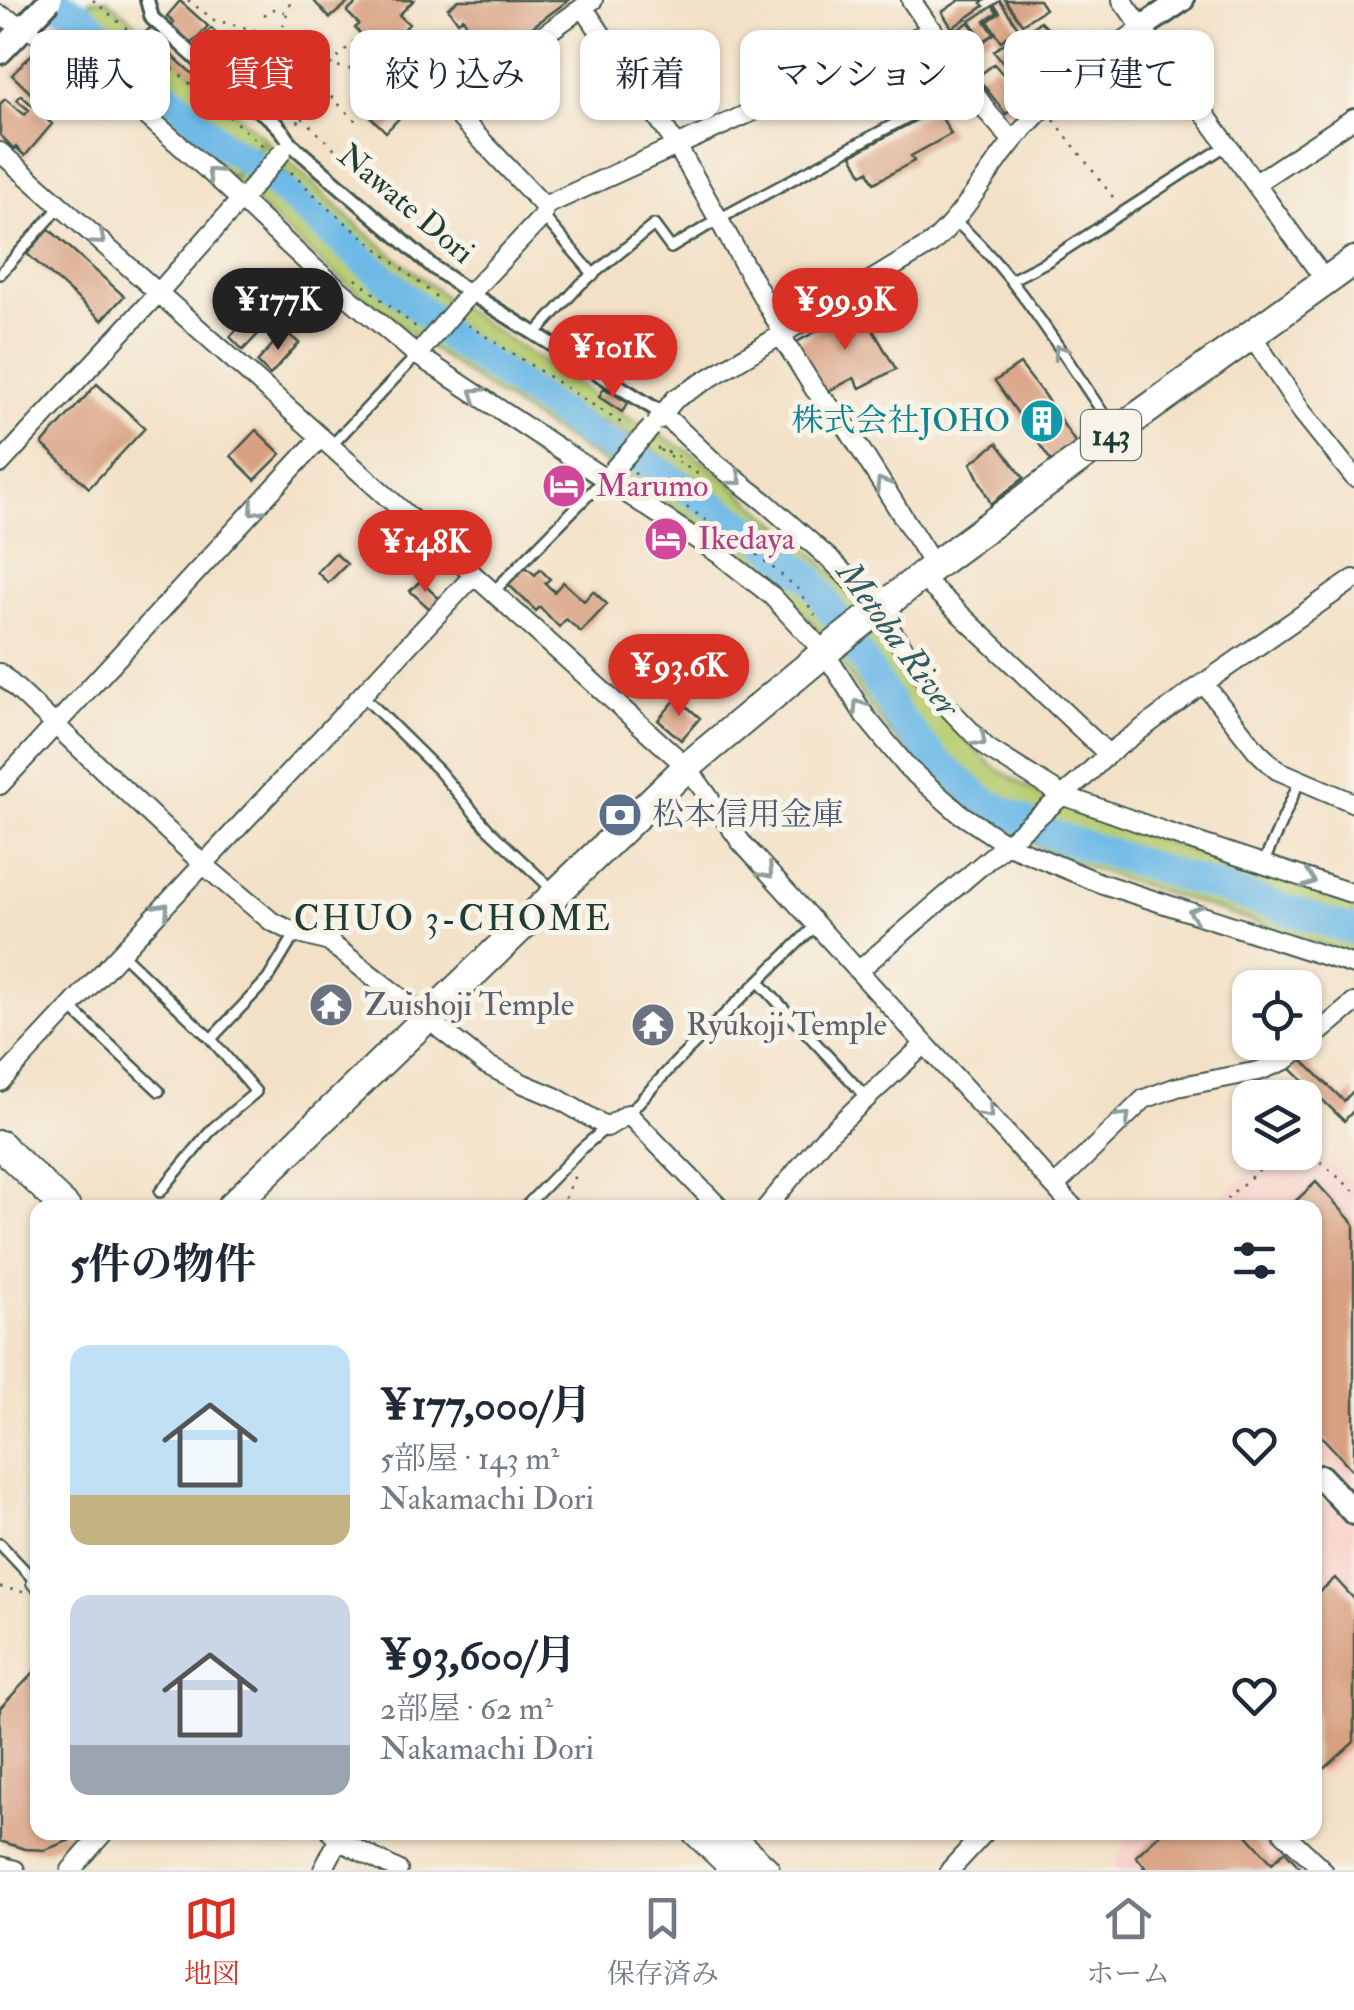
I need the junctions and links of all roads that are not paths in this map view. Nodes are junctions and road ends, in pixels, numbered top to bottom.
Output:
1 (50, 0) edge
2 (147, 0) edge
3 (912, 0) edge
4 (1122, 0) edge
5 (1182, 0) edge
6 (587, 3) edge
7 (0, 16) edge
8 (28, 23) junction
9 (1141, 28) junction
10 (934, 30) edge
11 (0, 52) edge
12 (984, 105) edge
13 (740, 118) edge
14 (1354, 118) edge
15 (902, 120) edge
16 (1013, 141) junction
17 (286, 143) junction
18 (1226, 145) junction
19 (677, 146) junction
20 (0, 152) edge
21 (1256, 183) junction
22 (244, 195) junction
23 (61, 206) junction
24 (544, 211) junction
25 (719, 220) junction
26 (954, 220) junction
27 (1354, 262) edge
28 (0, 274) edge
29 (594, 274) junction
30 (1011, 280) junction
31 (1326, 280) junction
32 (160, 292) junction
33 (466, 298) junction
34 (782, 333) junction
35 (535, 334) junction
36 (1251, 334) junction
37 (420, 351) junction
38 (657, 421) junction
39 (1116, 432) junction
40 (326, 442) junction
41 (0, 464) edge
42 (608, 475) junction
43 (1354, 477) edge
44 (928, 571) junction
45 (474, 575) junction
46 (1354, 578) edge
47 (493, 592) junction
48 (875, 612) junction
49 (827, 651) junction
50 (0, 672) edge
51 (1204, 684) junction
52 (362, 695) junction
53 (56, 726) junction
54 (1108, 754) junction
55 (686, 767) junction
56 (1300, 780) junction
57 (0, 786) edge
58 (1060, 797) junction
59 (1354, 803) edge
60 (1009, 842) junction
61 (204, 865) junction
62 (1263, 865) junction
63 (556, 893) junction
64 (1354, 894) edge
65 (815, 926) junction
66 (296, 934) junction
67 (121, 952) junction
68 (1354, 965) edge
69 (858, 972) junction
70 (759, 982) junction
71 (1354, 1002) edge
72 (70, 1007) junction
73 (428, 1019) junction
74 (211, 1039) junction
75 (925, 1044) junction
76 (0, 1082) edge
77 (160, 1091) dead end
78 (867, 1098) junction
79 (628, 1114) junction
80 (607, 1127) junction
81 (0, 1145) edge
82 (0, 1167) edge
83 (1055, 1186) junction
84 (160, 1192) dead end
85 (33, 1200) edge
86 (58, 1200) edge
87 (238, 1200) edge
88 (532, 1200) edge
89 (712, 1200) edge
90 (773, 1200) edge
91 (1067, 1200) edge
92 (1322, 1482) edge
93 (1354, 1513) edge
94 (0, 1544) edge
95 (30, 1576) edge
96 (97, 1840) edge
97 (335, 1840) edge
98 (346, 1840) edge
99 (705, 1840) edge
100 (733, 1840) edge
101 (978, 1840) edge
102 (1292, 1840) edge
103 (0, 1866) edge
104 (15, 1870) edge
105 (71, 1870) edge
106 (323, 1870) edge
107 (398, 1870) edge
108 (737, 1870) edge
109 (765, 1870) edge
110 (950, 1870) edge
111 (1323, 1870) edge

1 - 8 street, bridge
2 - 17 street, Nawate Dori
3 - 10 street
4 - 9 street
5 - 9 street
6 - 19 street
6 - 24 street
7 - 8 street
8 - 11 street
22 -> 8 street
9 - 16 street
9 - 18 street
12 - 16 street
13 - 19 street
14 - 21 street
15 - 25 lane
16 - 26 street
17 - 22 street, bridge
17 - 33 street, Nawate Dori
18 - 21 street
18 - 30 lane
19 - 24 street
19 - 25 street
20 - 23 street
21 - 31 street
22 - 32 street
22 - 37 street
23 - 28 lane
23 -> 32 street
24 - 29 lane
24 - 33 street
25 - 29 lane
25 - 34 street
26 - 30 lane
26 - 34 street
27 - 31 main road, 143
29 - 35 lane
39 -> 30 lane
31 - 36 main road, 143
32 - 40 street
32 - 41 street
33 - 35 street, Nawate Dori
33 - 37 street, bridge
34 - 38 street
44 -> 34 street
35 - 38 street, Nawate Dori
36 - 39 main road, 143
36 - 43 street
37 - 40 lane
42 -> 37 street
38 - 42 street, bridge
38 -> 48 street
39 - 44 main road, 143
40 - 45 street
40 -> 53 street
42 - 47 lane
42 - 49 street
44 - 48 main road, 143
44 - 54 street
45 - 47 street
45 - 52 street
46 - 51 street
47 - 55 street
48 - 49 main road, 143
48 -> 58 street
49 - 55 main road, 143
60 -> 49 street
50 - 53 street
51 - 54 street
51 - 56 street
52 - 61 street
52 - 63 lane
53 - 57 street
53 - 61 street
54 - 58 street
55 - 63 main road, 143
55 -> 65 street
56 - 59 street
56 - 62 lane
58 - 60 street
58 - 62 street
68 -> 60 street
60 - 69 street
61 - 66 street
67 -> 61 street
62 -> 64 street
63 - 73 main road, 143
65 - 69 street
65 - 70 lane
66 - 73 street
66 - 74 lane
67 - 72 street
67 - 74 lane
69 - 75 street
70 - 78 lane
70 - 79 lane
83 -> 71 street
72 - 76 street
72 - 77 lane
73 - 80 street
73 - 87 main road, 143
74 - 84 lane
75 - 78 street
75 -> 83 street
78 - 90 street
79 - 80 street
79 - 89 street
80 - 88 lane
81 - 86 main road
82 - 85 main road
83 - 91 street
92 - 93 street
94 - 95 lane
96 - 105 street
97 - 106 street
98 - 107 street
99 - 108 main road
100 - 109 main road
101 - 110 street
102 - 111 street
103 - 104 street

